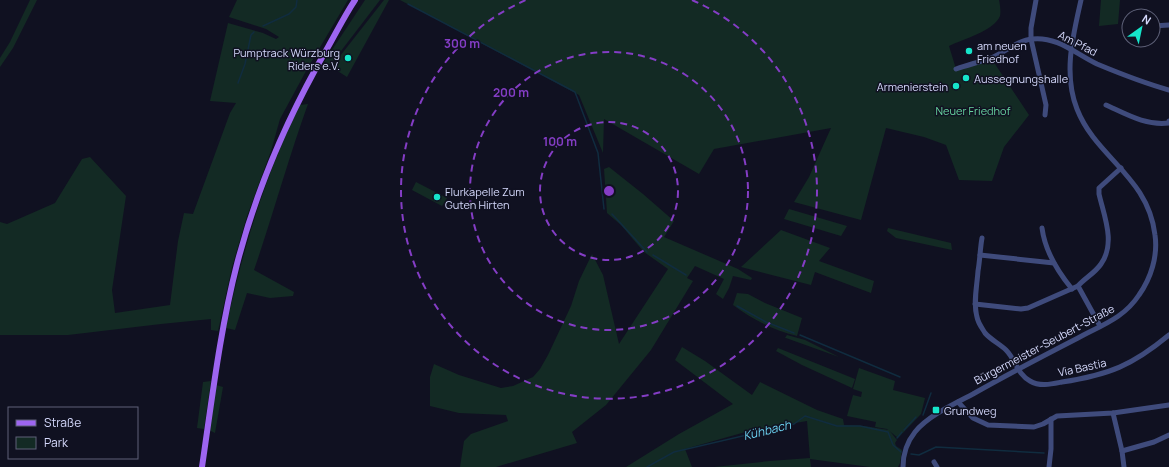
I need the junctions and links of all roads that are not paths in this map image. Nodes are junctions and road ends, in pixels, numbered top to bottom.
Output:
1 (355, 0) edge
2 (1036, 0) edge
3 (1081, 0) edge
4 (1031, 39) junction
5 (1071, 49) junction
6 (956, 69) dead end
7 (1169, 90) edge
8 (1106, 105) dead end
9 (1045, 115) dead end
10 (1169, 121) edge
11 (1121, 168) junction
12 (1042, 228) dead end
13 (982, 238) dead end
14 (980, 255) junction
15 (1054, 263) junction
16 (1078, 286) junction
17 (1072, 289) junction
18 (975, 304) junction
19 (1100, 326) junction
20 (1169, 335) edge
21 (1017, 369) junction
22 (958, 402) junction
23 (1169, 405) edge
24 (1113, 413) junction
25 (1051, 419) junction
26 (1169, 436) edge
27 (1122, 451) junction
28 (202, 467) edge
29 (903, 467) edge
30 (1049, 467) edge
31 (1124, 467) edge

1 - 28 main road
2 - 4 street
3 - 5 street, Bürgermeister-Seubert-Straße
4 - 5 street, Am Pfad
4 - 6 street, Am Pfad
4 - 9 street
5 - 7 street, Am Pfad
5 - 11 street, Bürgermeister-Seubert-Straße
8 - 10 street
11 - 16 street
11 - 19 street, Bürgermeister-Seubert-Straße
12 - 15 street
13 - 14 street, Via Bastia
14 - 15 street
14 - 18 street, Via Bastia
15 - 17 street
16 - 17 street
16 - 19 street
17 - 18 street
18 - 21 street, Via Bastia
19 - 21 street, Bürgermeister-Seubert-Straße
20 - 21 street, Via Bastia
21 - 22 street, Bürgermeister-Seubert-Straße
22 - 25 street
22 - 29 street, Bürgermeister-Seubert-Straße
23 - 24 street
24 - 25 street
24 - 27 street
25 - 30 street
26 - 27 street
27 - 31 street

